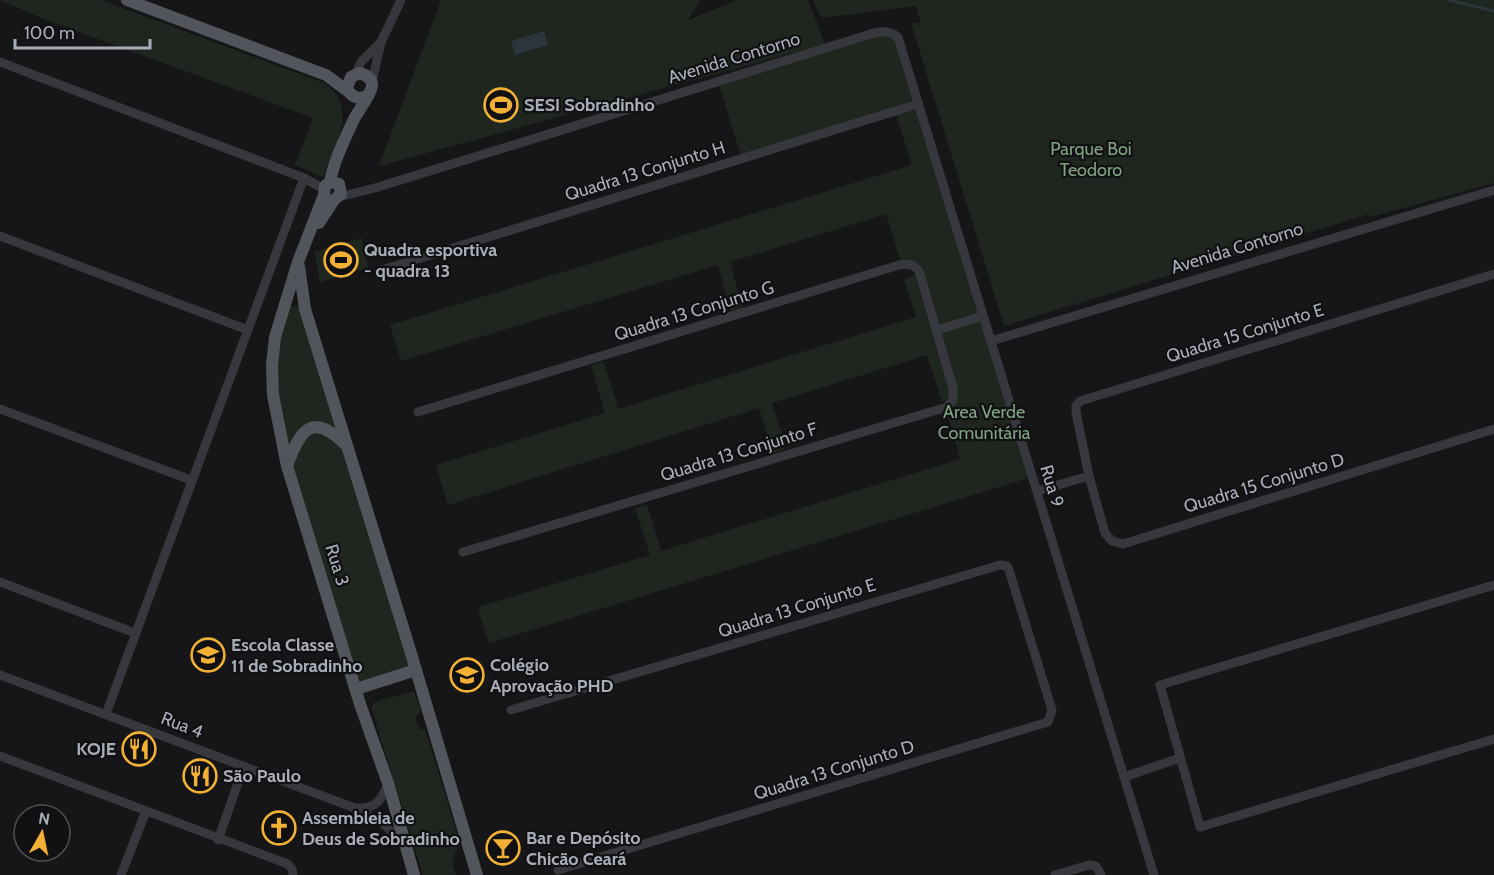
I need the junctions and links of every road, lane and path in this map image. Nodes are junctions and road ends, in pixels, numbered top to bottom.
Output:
1 (127, 0) edge
2 (401, 0) edge
3 (898, 38) joint
4 (381, 42) junction
5 (0, 63) edge
6 (355, 74) junction
7 (326, 75) junction
8 (372, 79) junction
9 (350, 94) junction
10 (367, 96) junction
11 (918, 104) junction
12 (355, 118) junction
13 (304, 178) junction
14 (1494, 190) edge
15 (333, 191) junction
16 (0, 236) edge
17 (298, 262) junction
18 (382, 270) dead end
19 (1494, 274) edge
20 (283, 309) junction
21 (305, 309) junction
22 (983, 316) junction
23 (248, 330) junction
24 (937, 330) junction
25 (991, 341) junction
26 (0, 409) edge
27 (418, 412) dead end
28 (1494, 429) edge
29 (348, 447) junction
30 (287, 466) junction
31 (1089, 476) junction
32 (191, 480) junction
33 (1036, 491) junction
34 (463, 552) dead end
35 (0, 582) edge
36 (1494, 585) edge
37 (135, 633) junction
38 (1034, 651) joint
39 (416, 670) junction
40 (0, 675) edge
41 (356, 689) junction
42 (510, 710) dead end
43 (105, 714) junction
44 (1494, 739) edge
45 (0, 756) edge
46 (1180, 758) junction
47 (244, 766) junction
48 (1124, 777) junction
49 (388, 783) junction
50 (352, 807) junction
51 (146, 811) junction
52 (218, 840) junction
53 (405, 844) junction
54 (558, 870) dead end
55 (121, 875) edge
56 (293, 875) edge
57 (414, 875) edge
58 (477, 875) edge
59 (1055, 875) edge
60 (1101, 875) edge
61 (1154, 875) edge

1 - 7 main road
2 - 4 street
3 - 11 street, Rua 9
3 - 15 street, Avenida Contorno
4 - 6 street
4 - 8 street
5 - 13 street
6 - 7 main road
6 - 8 main road
6 - 9 main road
7 - 9 main road
8 - 10 main road
9 - 10 main road
9 - 12 main road
10 - 12 main road
11 - 18 street, Quadra 13 Conjunto H
11 - 22 street, Rua 9
12 - 15 main road
13 - 15 street
13 - 23 street
14 - 25 street, Avenida Contorno
15 - 17 main road, Rua 3
16 - 23 street
17 - 20 main road, Rua 3
17 - 21 main road
19 - 31 street, Quadra 15 Conjunto E
20 - 21 main road
20 - 30 main road, Rua 3
21 - 29 main road
22 - 24 street
22 - 25 street, Rua 9
23 - 32 street
24 - 27 street, Quadra 13 Conjunto G
24 - 34 street, Quadra 13 Conjunto F
25 - 33 street, Rua 9
26 - 32 street
28 - 31 street, Quadra 15 Conjunto D
29 - 30 main road
29 - 39 main road
30 - 41 main road, Rua 3
31 - 33 street
32 - 37 street
33 - 48 street, Rua 9
35 - 37 street
36 - 46 street
37 - 43 street
38 - 42 street, Quadra 13 Conjunto E
38 - 54 street, Quadra 13 Conjunto D
39 - 41 main road
39 - 58 main road
40 - 43 street, Rua 4
41 - 49 main road, Rua 3
43 - 47 street, Rua 4
44 - 46 street
45 - 51 street
46 - 48 street
47 - 50 street, Rua 4
47 - 52 street
48 - 61 street, Rua 9
49 - 50 street
49 - 53 main road, Rua 3
50 - 53 street, Rua 4
51 - 52 street
51 - 55 street
52 - 56 street
53 - 57 main road, Rua 3
59 - 60 street

